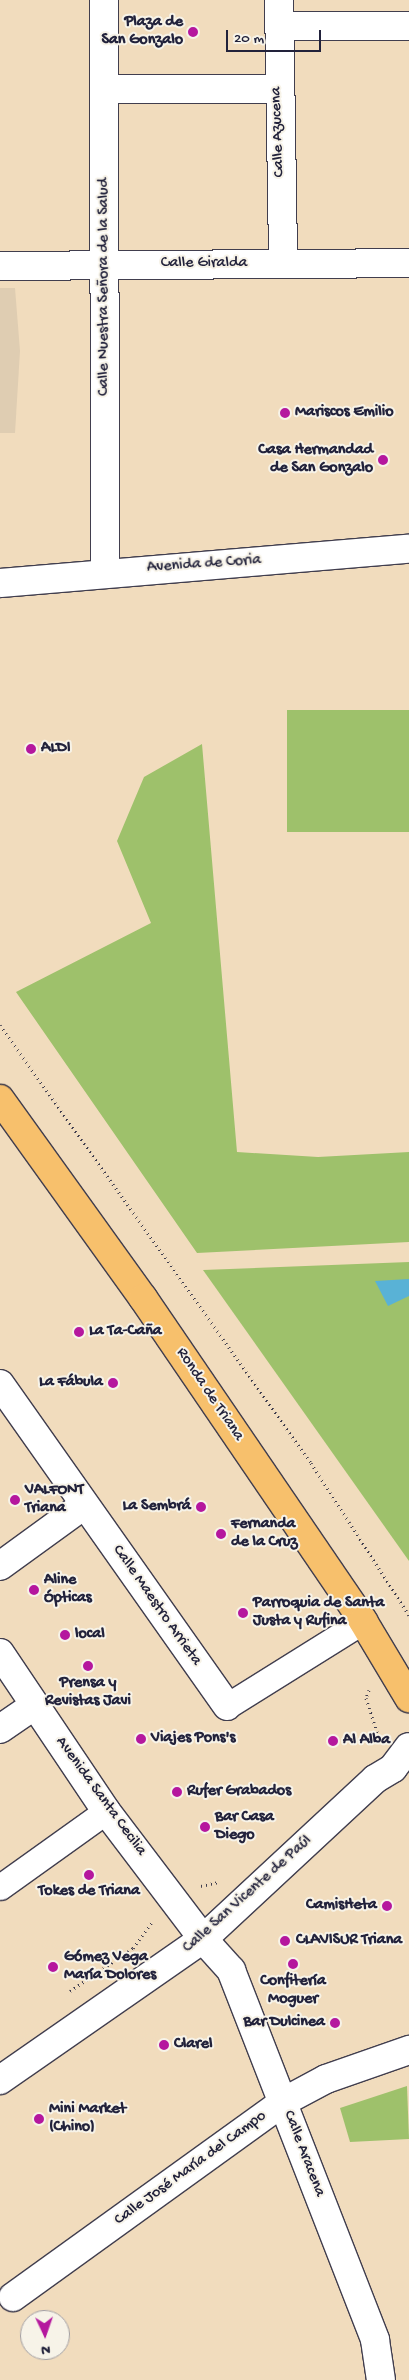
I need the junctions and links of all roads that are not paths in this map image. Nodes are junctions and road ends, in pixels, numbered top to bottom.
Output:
1 (104, 0) edge
2 (279, 13) edge
3 (409, 26) edge
4 (104, 89) junction
5 (277, 89) junction
6 (106, 263) junction
7 (409, 263) edge
8 (283, 264) junction
9 (0, 266) edge
10 (409, 549) edge
11 (105, 573) junction
12 (0, 583) edge
13 (0, 1099) edge
14 (0, 1384) edge
15 (84, 1505) junction
16 (0, 1566) edge
17 (363, 1621) junction
18 (0, 1653) edge
19 (409, 1698) edge
20 (35, 1705) junction
21 (228, 1706) joint
22 (0, 1729) edge
23 (409, 1747) edge
24 (106, 1811) junction
25 (0, 1887) edge
26 (203, 1939) junction
27 (409, 2050) edge
28 (0, 2080) edge
29 (283, 2102) junction
30 (12, 2297) dead end
31 (381, 2380) edge

1 - 4 street, Calle Nuestra Señora de la Salud
2 - 3 street
2 - 5 street, Calle Azucena
4 - 5 street
4 - 6 street, Calle Nuestra Señora de la Salud
5 - 8 street, Calle Azucena
6 - 8 street, Calle Giralda
6 - 9 street, Calle Giralda
6 - 11 street, Calle Nuestra Señora de la Salud
7 - 8 street, Calle Giralda
10 - 11 street, Avenida de Coria
11 - 12 street, Avenida de Coria
13 - 17 main road, Ronda de Triana
14 - 15 street, Calle Maestro Arrieta
15 - 16 street
15 - 21 street, Calle Maestro Arrieta
17 - 19 main road, Ronda de Triana
17 - 21 street
18 - 20 street, Avenida Santa Cecilia
20 - 22 street
20 - 24 street, Avenida Santa Cecilia
23 - 26 street, Calle San Vicente de Paúl
24 - 25 street
24 - 26 street, Avenida Santa Cecilia
26 - 28 street, Calle San Vicente de Paúl
26 - 29 street, Calle Aracena
27 - 29 street, Calle José María del Campo
29 - 30 street, Calle José María del Campo
29 - 31 street, Calle Aracena

